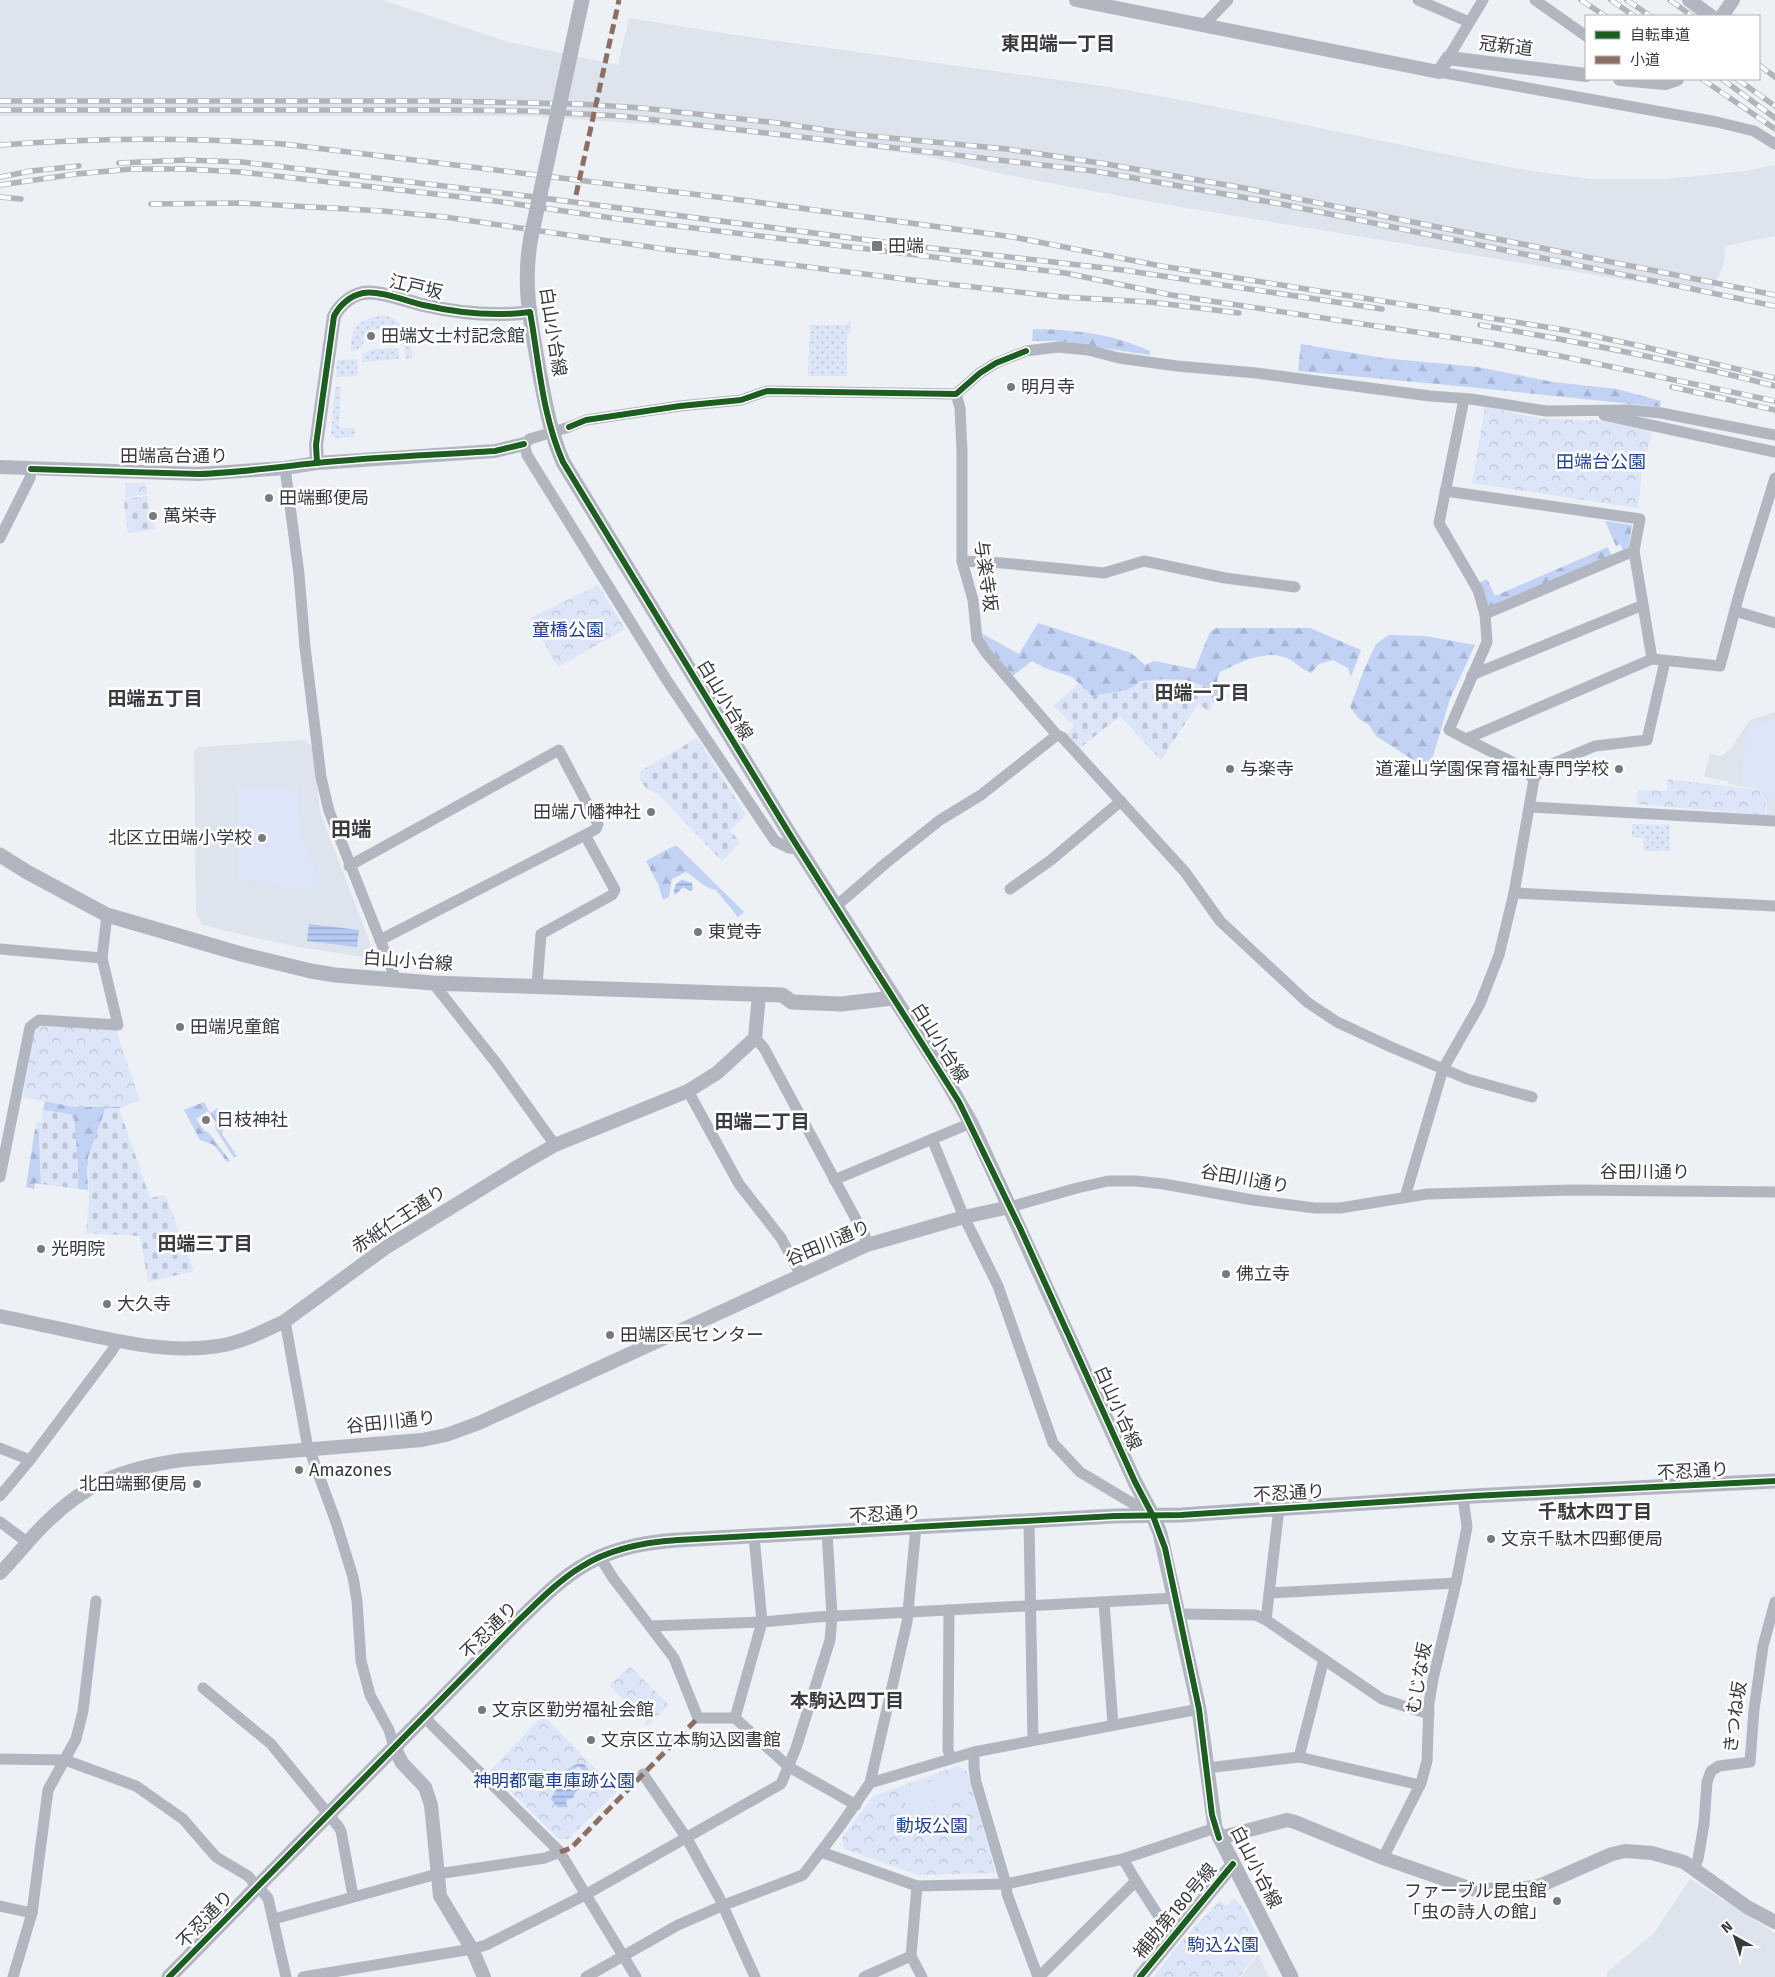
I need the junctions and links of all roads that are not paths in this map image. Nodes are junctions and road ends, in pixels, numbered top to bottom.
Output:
1 (582, 0) edge
2 (1076, 0) edge
3 (1228, 0) edge
4 (1418, 0) edge
5 (1483, 0) edge
6 (1535, 0) edge
7 (1689, 0) edge
8 (1733, 0) edge
9 (1120, 4) edge
10 (1710, 15) edge
11 (1723, 15) edge
12 (1469, 22) junction
13 (1204, 25) junction
14 (1585, 35) edge
15 (1448, 58) junction
16 (1434, 71) junction
17 (1585, 74) edge
18 (1634, 80) edge
19 (1674, 80) edge
20 (1649, 81) edge
21 (1775, 144) edge
22 (530, 312) junction
23 (956, 394) junction
24 (1464, 399) junction
25 (1582, 410) junction
26 (1775, 435) edge
27 (527, 442) junction
28 (1775, 452) edge
29 (317, 463) junction
30 (0, 467) edge
31 (285, 468) junction
32 (31, 469) junction
33 (1775, 478) edge
34 (1446, 491) junction
35 (0, 538) edge
36 (1634, 551) junction
37 (962, 561) junction
38 (1295, 587) dead end
39 (1643, 605) junction
40 (1735, 611) junction
41 (1485, 614) junction
42 (1775, 623) edge
43 (1652, 659) junction
44 (1666, 661) junction
45 (1472, 675) junction
46 (1057, 735) junction
47 (1466, 739) junction
48 (1534, 779) junction
49 (1122, 801) junction
50 (1530, 807) junction
51 (1775, 821) edge
52 (585, 835) junction
53 (798, 849) junction
54 (0, 856) edge
55 (349, 866) junction
56 (1010, 889) dead end
57 (1514, 893) junction
58 (1775, 906) edge
59 (835, 907) junction
60 (107, 915) junction
61 (380, 940) junction
62 (0, 949) edge
63 (102, 958) junction
64 (396, 980) junction
65 (433, 983) junction
66 (537, 986) junction
67 (759, 995) junction
68 (893, 998) junction
69 (756, 1038) junction
70 (1443, 1069) junction
71 (688, 1091) junction
72 (1532, 1097) dead end
73 (0, 1110) edge
74 (12, 1110) junction
75 (971, 1123) junction
76 (932, 1139) junction
77 (555, 1144) junction
78 (0, 1177) edge
79 (834, 1180) junction
80 (1775, 1192) edge
81 (1405, 1197) junction
82 (1010, 1207) junction
83 (964, 1217) junction
84 (867, 1245) junction
85 (801, 1275) junction
86 (0, 1316) edge
87 (285, 1321) junction
88 (118, 1341) junction
89 (0, 1448) edge
90 (310, 1449) junction
91 (30, 1460) junction
92 (1775, 1481) edge
93 (0, 1496) edge
94 (1463, 1496) junction
95 (1279, 1508) junction
96 (1153, 1516) junction
97 (0, 1522) edge
98 (1029, 1522) junction
99 (916, 1528) junction
100 (827, 1532) junction
101 (754, 1536) junction
102 (27, 1542) junction
103 (600, 1557) junction
104 (0, 1572) edge
105 (1456, 1583) junction
106 (1269, 1593) junction
107 (96, 1601) dead end
108 (1104, 1602) junction
109 (1775, 1602) edge
110 (1031, 1605) junction
111 (1177, 1606) junction
112 (949, 1610) junction
113 (908, 1612) junction
114 (832, 1616) junction
115 (1266, 1620) junction
116 (762, 1622) junction
117 (650, 1626) junction
118 (1770, 1637) edge
119 (1324, 1659) junction
120 (203, 1688) dead end
121 (1199, 1709) junction
122 (1429, 1714) junction
123 (424, 1717) junction
124 (735, 1718) junction
125 (1113, 1725) junction
126 (1033, 1740) junction
127 (394, 1747) junction
128 (974, 1752) junction
129 (1299, 1757) junction
130 (951, 1758) junction
131 (0, 1760) edge
132 (65, 1760) junction
133 (789, 1767) junction
134 (1207, 1768) junction
135 (643, 1774) dead end
136 (870, 1783) junction
137 (1420, 1784) junction
138 (856, 1805) junction
139 (329, 1814) junction
140 (1217, 1833) junction
141 (686, 1837) junction
142 (560, 1852) junction
143 (821, 1852) junction
144 (1383, 1858) junction
145 (1123, 1859) junction
146 (1233, 1864) junction
147 (1694, 1868) junction
148 (437, 1874) junction
149 (1136, 1881) junction
150 (1006, 1884) junction
151 (258, 1886) junction
152 (917, 1886) junction
153 (585, 1895) junction
154 (353, 1896) junction
155 (724, 1905) junction
156 (0, 1906) edge
157 (32, 1913) junction
158 (274, 1919) junction
159 (1775, 1922) edge
160 (1174, 1935) junction
161 (472, 1949) junction
162 (911, 1956) junction
163 (623, 1957) junction
164 (13, 1977) edge
165 (169, 1977) edge
166 (286, 1977) edge
167 (304, 1977) edge
168 (484, 1977) edge
169 (586, 1977) edge
170 (636, 1977) edge
171 (755, 1977) edge
172 (864, 1977) edge
173 (922, 1977) edge
174 (1038, 1977) edge
175 (1140, 1977) edge
176 (1291, 1977) edge

1 - 22 main road, 白山小台線, bridge
2 - 9 street
3 - 13 street
4 - 12 street
5 - 12 street
6 - 14 street
7 - 10 street
8 - 11 street
9 - 13 street
12 - 15 street
13 - 16 street
15 - 16 street
15 - 17 street, 冠新道
16 - 21 street
18 - 20 street
19 - 20 street
22 - 29 street, 江戸坂
22 - 53 main road, 白山小台線
23 - 24 street
23 - 27 street, bridge
23 - 37 street, 与楽寺坂
24 - 25 street
24 - 34 street
25 - 26 street
25 - 28 street
27 - 29 street, 田端高台通り
27 - 53 street
29 - 31 street, 田端高台通り
30 - 32 street, 田端高台通り
31 - 32 street, 田端高台通り
31 - 55 street
32 - 35 street
33 - 40 street
34 - 36 street
34 - 41 street
36 - 39 street
36 - 41 street
37 - 38 street
37 - 46 street, 与楽寺坂
39 - 43 street
39 - 45 street
40 - 42 street
40 - 44 street
41 - 45 street
43 - 44 street
43 - 47 street
44 - 48 street
45 - 47 street
46 - 49 street, 与楽寺坂
46 - 59 street
47 - 48 street
48 - 50 street
49 - 56 street
49 - 70 street, 与楽寺坂
50 - 51 street
50 - 57 street
52 - 55 street
52 - 61 street
52 - 66 street
53 - 59 main road, 白山小台線
54 - 60 main road, 白山小台線
55 - 61 street
57 - 58 street
57 - 70 street
59 - 68 main road, 白山小台線
60 - 63 street
60 - 64 main road, 白山小台線
61 - 64 street
62 - 63 street
63 - 74 street
64 - 65 main road, 白山小台線
65 - 66 main road, 白山小台線
65 - 77 street
66 - 67 main road, 白山小台線
67 - 68 main road, 白山小台線
67 - 69 street
68 - 75 main road, 白山小台線
69 - 71 street, 赤紙仁王通り
69 - 79 street
70 - 72 street, 与楽寺坂
70 - 81 street
71 - 77 street, 赤紙仁王通り
71 - 85 street
73 - 74 street
74 - 78 street
75 - 76 street
75 - 82 main road, 白山小台線
76 - 79 street
76 - 83 street
77 - 87 street, 赤紙仁王通り
79 - 84 street
80 - 81 street, 谷田川通り
81 - 82 street, 谷田川通り
82 - 83 street, 谷田川通り
82 - 96 main road, 白山小台線
83 - 84 street, 谷田川通り
83 - 96 street
84 - 85 street, 谷田川通り
85 - 90 street, 谷田川通り
86 - 88 street, 赤紙仁王通り
87 - 88 street, 赤紙仁王通り
87 - 90 street
88 - 91 street
89 - 91 street
90 - 102 street, 谷田川通り
90 - 127 street
91 - 93 street
92 - 94 main road, 不忍通り
94 - 95 main road, 不忍通り
94 - 105 street, むじな坂
95 - 96 main road, 不忍通り
95 - 106 street
96 - 98 main road, 不忍通り
96 - 111 main road, 白山小台線
97 - 102 street
98 - 99 main road, 不忍通り
98 - 110 street
99 - 100 main road, 不忍通り
99 - 113 street
100 - 101 main road, 不忍通り
100 - 114 street
101 - 103 main road, 不忍通り
101 - 116 street
102 - 104 street, 谷田川通り
103 - 117 street
103 - 123 main road, 不忍通り
105 - 106 street
105 - 122 street, むじな坂
106 - 115 street
107 - 132 street
108 - 110 street
108 - 111 street
108 - 125 street
109 - 118 street, きつね坂
110 - 112 street
110 - 126 street
111 - 115 street
111 - 121 main road, 白山小台線
112 - 113 street
112 - 130 street
113 - 114 street
113 - 136 street
114 - 116 street
114 - 133 street
115 - 119 street
116 - 117 street
116 - 124 street
117 - 124 street
118 - 147 street, きつね坂
119 - 122 street
119 - 129 street
120 - 139 street
121 - 125 street
121 - 134 main road, 白山小台線
122 - 137 street, むじな坂
123 - 127 main road, 不忍通り
123 - 142 street
124 - 133 street
125 - 126 street
126 - 128 street
127 - 139 main road, 不忍通り
127 - 148 street
128 - 130 street
128 - 150 street
129 - 134 street
129 - 137 street
130 - 136 street
131 - 132 street
132 - 151 street
132 - 157 street
133 - 138 street
133 - 141 street
134 - 140 main road, 白山小台線
135 - 141 street
136 - 138 street
137 - 144 street, むじな坂
138 - 143 street
139 - 151 main road, 不忍通り
139 - 154 street
140 - 144 street
140 - 145 street
140 - 146 main road, 白山小台線
141 - 153 street
141 - 155 street
142 - 148 street
142 - 153 street
143 - 152 street
143 - 155 street
144 - 147 street
145 - 149 street
145 - 150 street
146 - 160 street, 補助第180号線
146 - 176 main road, 白山小台線
147 - 159 street
148 - 154 street
148 - 161 street
149 - 160 street
149 - 174 street
150 - 152 street
150 - 174 street
151 - 158 street
151 - 165 main road, 不忍通り
152 - 162 street
153 - 161 street
153 - 163 street
154 - 158 street
155 - 163 street
155 - 171 street
156 - 157 street
157 - 164 street
158 - 166 street
160 - 175 street, 補助第180号線
161 - 167 street
161 - 168 street
162 - 172 street
162 - 173 street
163 - 169 street
163 - 170 street

